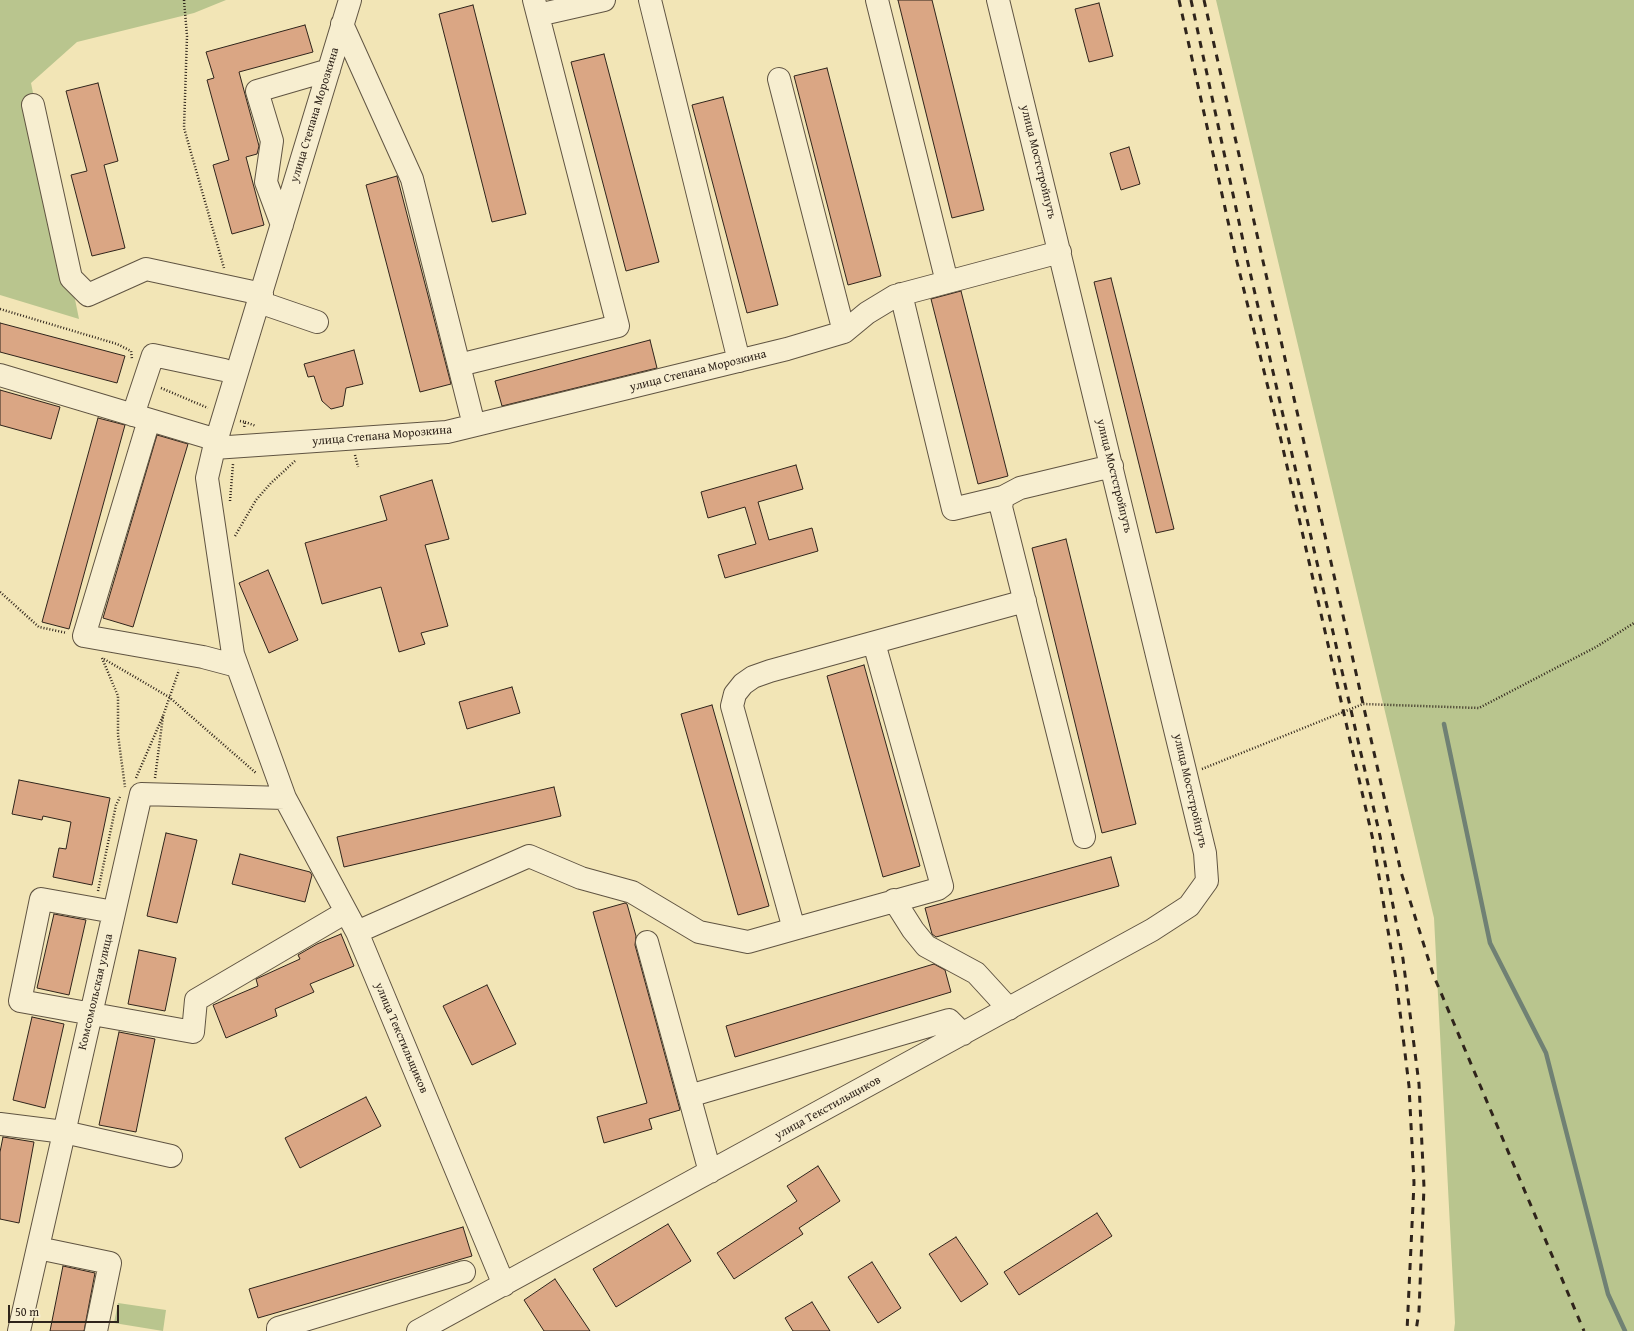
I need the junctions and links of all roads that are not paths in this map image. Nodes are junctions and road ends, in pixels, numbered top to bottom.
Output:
1 (350, 0) edge
2 (604, 0) edge
3 (650, 0) edge
4 (877, 0) edge
5 (998, 0) edge
6 (536, 7) edge
7 (342, 24) junction
8 (329, 70) junction
9 (779, 79) dead end
10 (33, 105) dead end
11 (282, 225) junction
12 (1060, 252) junction
13 (947, 282) junction
14 (901, 294) junction
15 (260, 298) junction
16 (317, 322) dead end
17 (844, 332) junction
18 (739, 361) junction
19 (459, 365) junction
20 (224, 370) dead end
21 (0, 375) edge
22 (141, 417) junction
23 (474, 426) junction
24 (215, 444) junction
25 (1112, 466) junction
26 (1003, 498) junction
27 (1025, 600) junction
28 (874, 642) junction
29 (237, 666) junction
30 (285, 798) junction
31 (1084, 836) dead end
32 (894, 900) junction
33 (114, 912) junction
34 (346, 912) junction
35 (794, 929) junction
36 (1152, 930) joint
37 (357, 932) junction
38 (647, 942) dead end
39 (1009, 1009) junction
40 (91, 1015) junction
41 (963, 1034) junction
42 (689, 1096) junction
43 (0, 1124) edge
44 (64, 1132) junction
45 (171, 1156) dead end
46 (710, 1172) junction
47 (38, 1248) junction
48 (464, 1272) dead end
49 (504, 1285) junction
50 (424, 1330) edge
51 (19, 1331) edge
52 (96, 1331) edge
53 (278, 1331) edge

1 - 7 street, улица Степана Морозкина
2 - 6 street
3 - 18 street
4 - 13 street
5 - 12 street, улица Мостстройпуть
6 - 19 street
7 - 8 street, улица Степана Морозкина
7 - 19 street
8 - 11 street, улица Степана Морозкина
8 - 11 street
9 - 17 street
10 - 15 street
11 - 15 street, улица Степана Морозкина
12 - 13 street, улица Степана Морозкина
12 - 25 street, улица Мостстройпуть
13 - 14 street, улица Степана Морозкина
14 - 17 street, улица Степана Морозкина
14 - 26 street
15 - 16 street
15 - 24 street, улица Степана Морозкина
17 - 18 street, улица Степана Морозкина
18 - 23 street, улица Степана Морозкина
19 - 23 street
20 - 22 street
21 - 22 street
22 - 24 street
22 - 29 street
23 - 24 street, улица Степана Морозкина
24 - 29 street, улица Текстильщиков
25 - 26 street
25 - 36 street, улица Мостстройпуть
26 - 27 street
27 - 28 street
27 - 31 street
28 - 32 street
28 - 35 street
29 - 30 street, улица Текстильщиков
30 - 33 street, Комсомольская улица
30 - 34 street, улица Текстильщиков
32 - 35 street
32 - 39 street
33 - 40 street, Комсомольская улица
33 - 40 street
34 - 37 street, улица Текстильщиков
34 - 40 street
35 - 37 street
36 - 39 street, улица Текстильщиков
37 - 49 street, улица Текстильщиков
38 - 42 street
39 - 41 street, улица Текстильщиков
40 - 44 street, Комсомольская улица
41 - 42 street
41 - 46 street, улица Текстильщиков
42 - 46 street
43 - 44 street
44 - 45 street
44 - 47 street, Комсомольская улица
46 - 49 street, улица Текстильщиков
47 - 51 street, Комсомольская улица
47 - 52 street
48 - 53 street
49 - 50 street, улица Текстильщиков

